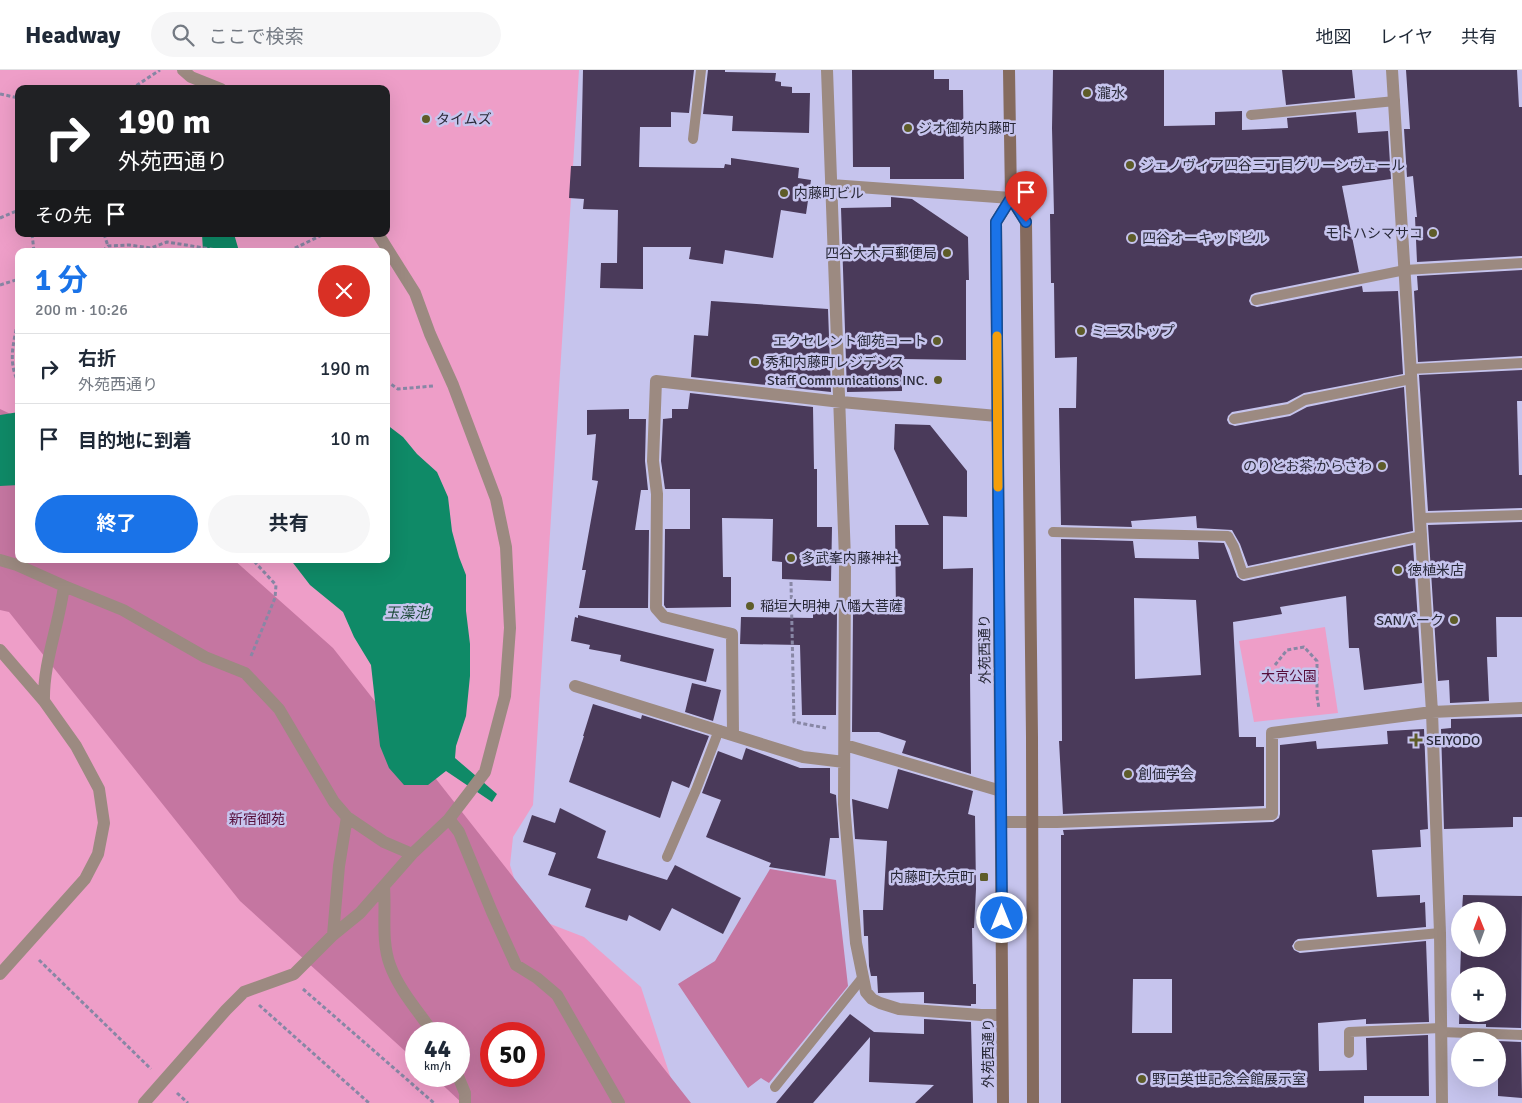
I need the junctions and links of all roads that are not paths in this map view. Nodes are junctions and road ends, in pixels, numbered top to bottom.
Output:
1 (184, 70) edge
2 (701, 70) edge
3 (827, 70) edge
4 (1009, 70) edge
5 (1392, 70) edge
6 (211, 85) edge
7 (1394, 101) junction
8 (1251, 115) dead end
9 (693, 139) dead end
10 (831, 185) junction
11 (1011, 198) junction
12 (380, 237) edge
13 (387, 248) edge
14 (390, 253) edge
15 (1522, 263) edge
16 (1405, 270) junction
17 (1256, 300) dead end
18 (1522, 363) edge
19 (1411, 374) junction
20 (841, 402) junction
21 (997, 416) junction
22 (1234, 419) dead end
23 (1522, 515) edge
24 (1421, 518) junction
25 (1053, 532) dead end
26 (1422, 536) junction
27 (0, 560) edge
28 (64, 586) junction
29 (0, 650) edge
30 (574, 686) dead end
31 (44, 702) junction
32 (1522, 708) edge
33 (1432, 712) junction
34 (718, 730) junction
35 (733, 734) junction
36 (844, 745) junction
37 (844, 762) junction
38 (1001, 791) junction
39 (347, 817) junction
40 (449, 819) junction
41 (1001, 822) junction
42 (1032, 822) junction
43 (412, 854) junction
44 (667, 857) dead end
45 (384, 887) junction
46 (1440, 933) junction
47 (332, 935) junction
48 (1299, 946) dead end
49 (0, 974) edge
50 (863, 977) junction
51 (1002, 1015) junction
52 (426, 1022) edge
53 (1441, 1030) junction
54 (1522, 1035) edge
55 (1350, 1053) dead end
56 (463, 1087) edge
57 (775, 1087) dead end
58 (144, 1103) edge
59 (465, 1103) edge
60 (620, 1103) edge
61 (1003, 1103) edge
62 (1033, 1103) edge
63 (1442, 1103) edge

1 - 6 street
2 - 9 lane
3 - 10 street
4 - 11 main road
5 - 7 street
7 - 8 lane
7 - 16 street
10 - 11 street
10 - 20 street
11 - 21 main road, 外苑西通り
11 - 42 main road
12 - 13 street
14 - 40 street
15 - 16 lane
16 - 17 lane
16 - 19 street
18 - 19 lane
19 - 22 lane
19 - 24 street
20 - 21 street
20 - 35 street
20 - 36 street
21 - 38 main road, 外苑西通り
23 - 24 lane
24 - 26 street
25 - 26 lane
26 - 33 street
27 - 28 street
28 - 31 street
28 - 39 street
29 - 31 street
30 - 34 street
31 - 49 street
32 - 33 street
33 - 42 street
33 - 46 street
34 - 35 street
34 - 44 lane
35 - 37 street
36 - 37 street
36 - 38 street
37 - 50 street
38 - 41 main road, 外苑西通り
39 - 43 street
39 - 47 street
40 - 43 street
40 - 60 street
41 - 42 street
41 - 51 main road, 外苑西通り
42 - 62 main road
43 - 45 street
45 - 47 street
45 - 52 street
46 - 48 lane
46 - 53 street
47 - 58 street
50 - 51 street
50 - 57 lane
51 - 61 main road, 外苑西通り
53 - 54 lane
53 - 55 lane
53 - 63 street
56 - 59 street

